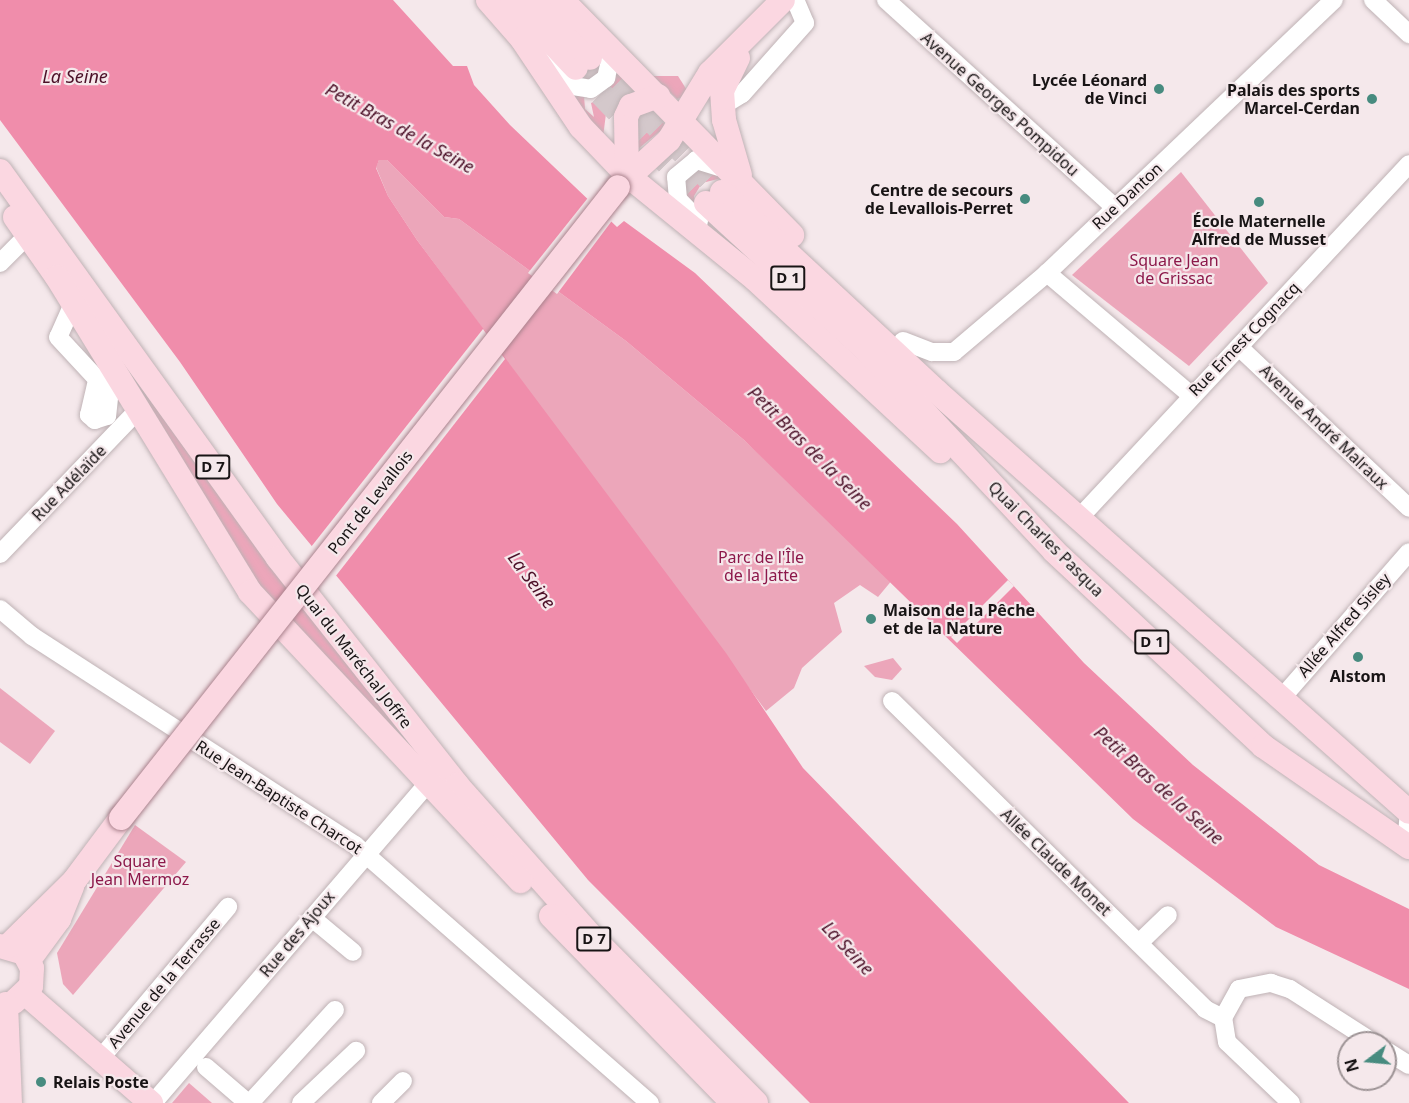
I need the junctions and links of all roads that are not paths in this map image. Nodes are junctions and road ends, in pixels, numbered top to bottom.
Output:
1 (488, 0) edge
2 (512, 0) edge
3 (536, 0) edge
4 (562, 0) edge
5 (783, 0) edge
6 (795, 0) edge
7 (886, 0) edge
8 (1334, 0) edge
9 (1373, 0) edge
10 (1409, 34) edge
11 (748, 37) junction
12 (534, 57) junction
13 (593, 60) junction
14 (658, 96) junction
15 (723, 106) junction
16 (683, 120) junction
17 (0, 171) edge
18 (1407, 171) edge
19 (622, 181) junction
20 (727, 189) junction
21 (0, 198) edge
22 (1114, 207) junction
23 (28, 235) junction
24 (719, 247) junction
25 (0, 263) edge
26 (1047, 273) junction
27 (903, 341) junction
28 (1239, 347) junction
29 (1191, 395) junction
30 (137, 411) junction
31 (965, 414) junction
32 (967, 459) junction
33 (1409, 508) edge
34 (1081, 516) junction
35 (1409, 552) edge
36 (0, 554) edge
37 (0, 609) edge
38 (1280, 700) junction
39 (892, 701) dead end
40 (442, 767) junction
41 (426, 785) junction
42 (1408, 810) edge
43 (1407, 846) edge
44 (364, 853) junction
45 (74, 881) junction
46 (228, 907) dead end
47 (1168, 915) dead end
48 (312, 918) junction
49 (1139, 943) junction
50 (4, 946) edge
51 (353, 952) dead end
52 (29, 960) junction
53 (11, 1000) edge
54 (335, 1010) dead end
55 (1223, 1018) junction
56 (1355, 1031) edge
57 (356, 1051) dead end
58 (100, 1059) junction
59 (206, 1067) dead end
60 (403, 1081) dead end
61 (6, 1085) edge
62 (730, 1101) edge
63 (152, 1103) edge
64 (249, 1103) edge
65 (301, 1103) edge
66 (381, 1103) edge
67 (650, 1103) edge
68 (756, 1103) edge
69 (1291, 1103) edge

1 - 12 main road
2 - 13 main road
3 - 13 main road
4 - 13 main road
5 - 11 main road
6 - 15 street
7 - 22 street, Avenue Georges Pompidou
8 - 22 street, Rue Danton
9 - 10 street
11 - 15 main road
11 - 16 main road, Pont de Levallois
12 - 13 street
12 - 19 main road
13 - 14 main road
14 - 16 main road
14 - 19 main road
15 - 20 main road
16 - 19 main road, Pont de Levallois
16 - 20 main road
17 - 40 main road, Quai du Maréchal Joffre / D 7
18 - 28 street, Rue Ernest Cognacq
19 - 24 main road
19 - 45 main road, Pont de Levallois, bridge
20 - 24 street
20 - 27 main road
20 - 31 main road, D 1
20 - 32 main road, Quai Charles Pasqua / D 1
21 - 23 main road, Quai du Maréchal Joffre / D 7
22 - 26 street, Rue Danton
23 - 25 street
23 - 30 main road, Quai du Maréchal Joffre / D 7
24 - 32 main road
26 - 27 street, Rue Danton
26 - 29 street
27 - 31 main road
28 - 29 street, Rue Ernest Cognacq
28 - 33 street, Avenue André Malraux
29 - 34 street, Rue Ernest Cognacq
30 - 36 street, Rue Adélaïde
30 - 41 main road, Quai du Maréchal Joffre / D 7
31 - 34 main road, D 1
32 - 43 main road, Quai Charles Pasqua / D 1
34 - 38 main road, D 1
35 - 38 street, Allée Alfred Sisley
37 - 44 street, Rue Jean-Baptiste Charcot
38 - 42 main road, D 1
39 - 49 street, Allée Claude Monet
40 - 41 street, Rue des Ajoux
40 - 68 main road, Quai du Maréchal Joffre / D 7
41 - 44 street, Rue des Ajoux
41 - 62 main road, Quai du Maréchal Joffre / D 7
42 - 43 street
44 - 48 street, Rue des Ajoux
44 - 67 street, Rue Jean-Baptiste Charcot
45 - 50 main road
45 - 52 main road
46 - 58 street, Avenue de la Terrasse
47 - 49 street
48 - 51 street
48 - 63 street, Rue des Ajoux
49 - 55 street, Allée Claude Monet
50 - 52 main road
52 - 53 main road
53 - 58 main road
53 - 61 main road
54 - 64 street
55 - 56 street
55 - 69 street
57 - 65 street
58 - 63 main road
59 - 64 street
60 - 66 street

